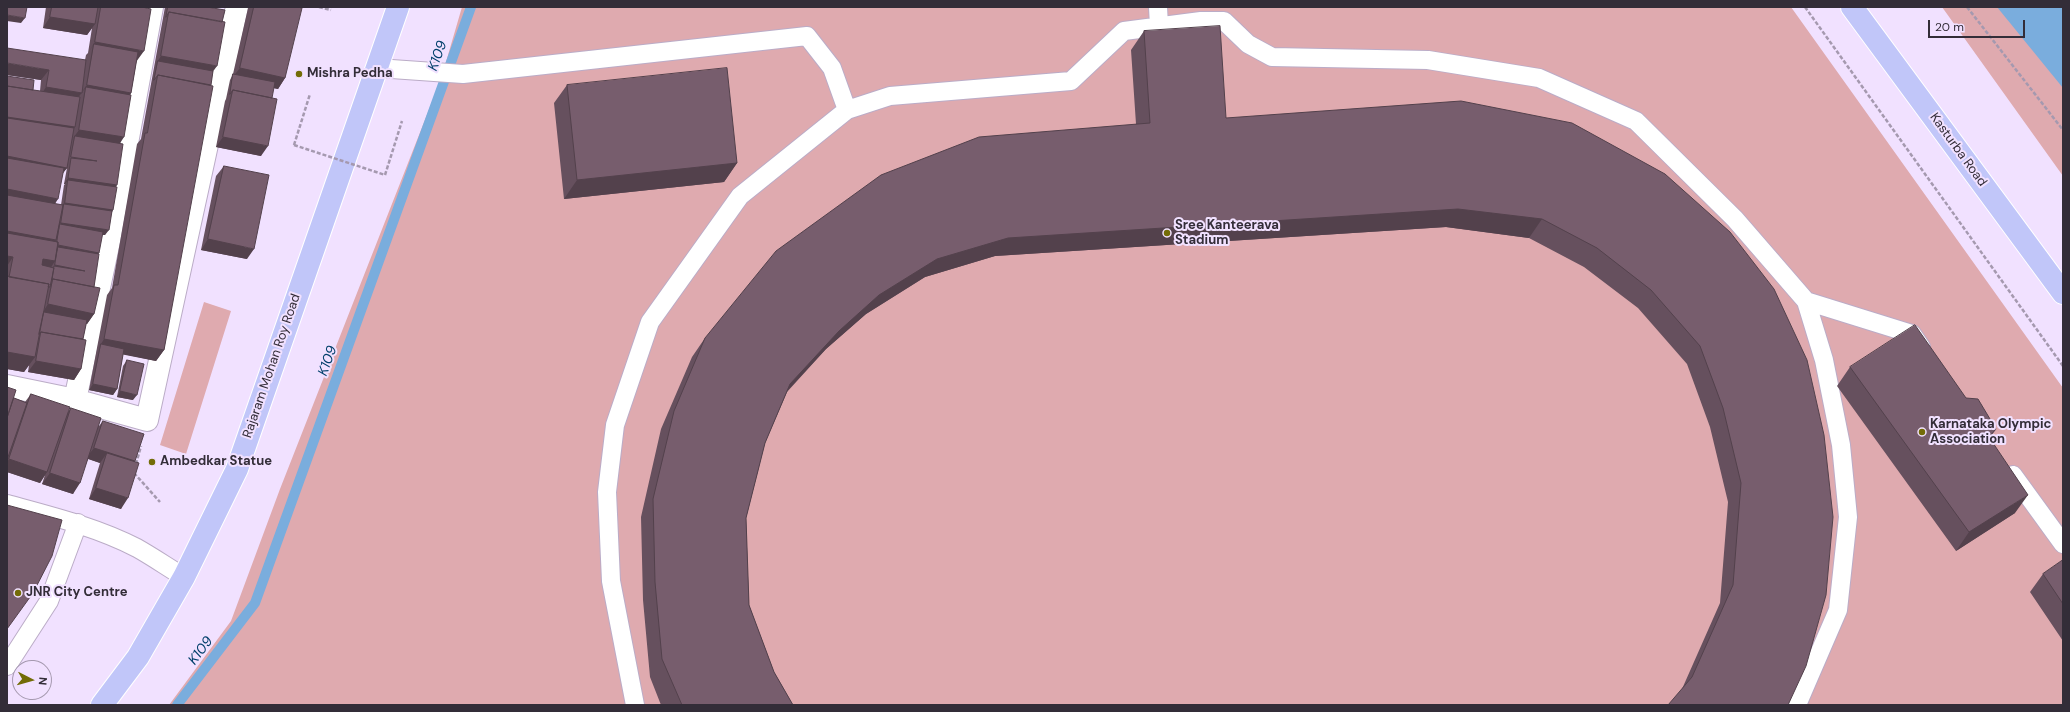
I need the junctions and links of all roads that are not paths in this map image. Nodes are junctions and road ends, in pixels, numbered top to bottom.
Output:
1 (152, 7) edge
2 (237, 7) edge
3 (398, 7) edge
4 (1158, 7) edge
5 (1852, 7) edge
6 (1200, 14) edge
7 (1159, 26) junction
8 (377, 68) junction
9 (847, 110) junction
10 (2063, 293) edge
11 (1806, 301) junction
12 (1930, 360) edge
13 (7, 386) edge
14 (75, 400) junction
15 (2004, 463) edge
16 (7, 504) edge
17 (78, 523) junction
18 (2063, 544) edge
19 (184, 577) junction
20 (7, 666) edge
21 (102, 705) edge
22 (635, 705) edge
23 (1797, 705) edge

1 - 14 street
2 - 14 street
3 - 8 main road, Rajaram Mohan Roy Road
4 - 7 lane
5 - 10 main road, Kasturba Road
6 - 7 lane
6 - 11 lane
7 - 9 lane
8 - 9 lane
8 - 19 main road, Rajaram Mohan Roy Road
9 - 22 lane
11 - 12 lane
11 - 23 lane
13 - 14 street
15 - 18 lane
16 - 17 lane
17 - 19 lane
17 - 20 lane
19 - 21 main road, Rajaram Mohan Roy Road

